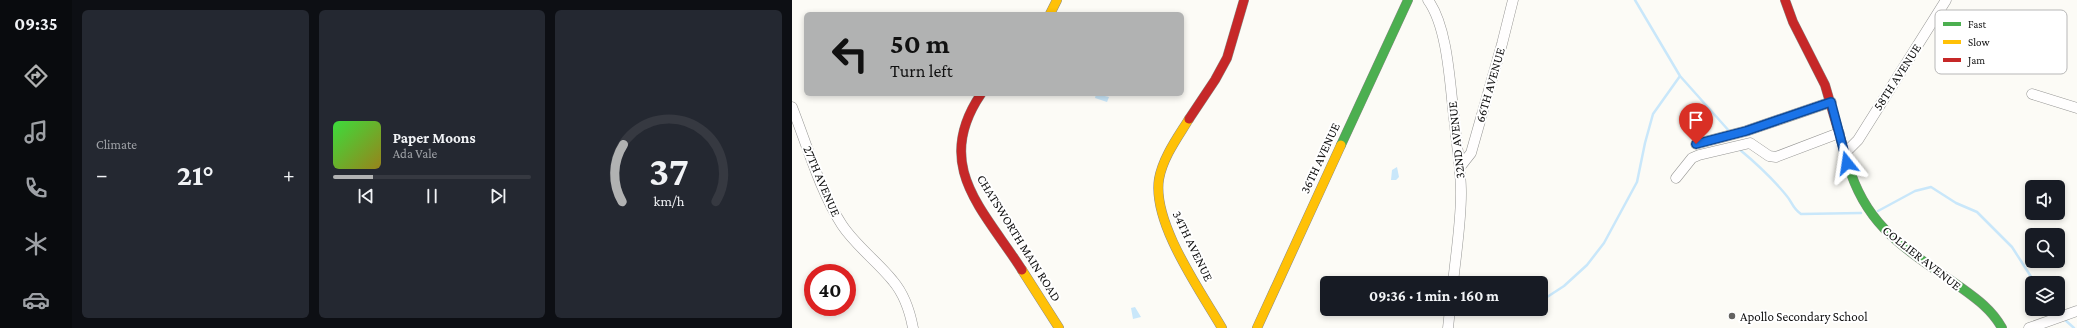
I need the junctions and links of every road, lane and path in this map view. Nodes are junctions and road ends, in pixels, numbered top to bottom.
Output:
1 (1057, 0) edge
2 (1244, 0) edge
3 (1408, 0) edge
4 (1428, 0) edge
5 (1513, 0) edge
6 (1785, 0) edge
7 (1946, 0) edge
8 (1940, 10) edge
9 (1051, 12) edge
10 (1935, 18) edge
11 (2032, 94) dead end
12 (980, 96) edge
13 (1831, 102) junction
14 (792, 107) edge
15 (2077, 108) edge
16 (1840, 132) junction
17 (1696, 144) dead end
18 (1844, 150) junction
19 (1460, 168) junction
20 (1676, 178) dead end
21 (1453, 276) edge
22 (2075, 312) edge
23 (1449, 316) edge
24 (914, 328) edge
25 (1059, 328) edge
26 (1222, 328) edge
27 (1257, 328) edge
28 (1448, 328) edge
29 (2002, 328) edge
30 (2029, 328) edge

1 - 9 street
2 - 26 street, 34TH AVENUE
3 - 27 street, 36TH AVENUE
4 - 19 street, 32ND AVENUE
5 - 19 street, 66TH AVENUE
6 - 13 street, COLLIER AVENUE
7 - 8 street, 58TH AVENUE
10 - 18 street, 58TH AVENUE
11 - 15 street
12 - 25 street, CHATSWORTH MAIN ROAD
13 - 16 street, COLLIER AVENUE
13 - 17 street
14 - 24 street, 27TH AVENUE
16 - 18 street, COLLIER AVENUE
16 - 20 street
18 - 29 street, COLLIER AVENUE
19 - 21 street, 32ND AVENUE
22 - 30 street
23 - 28 street

